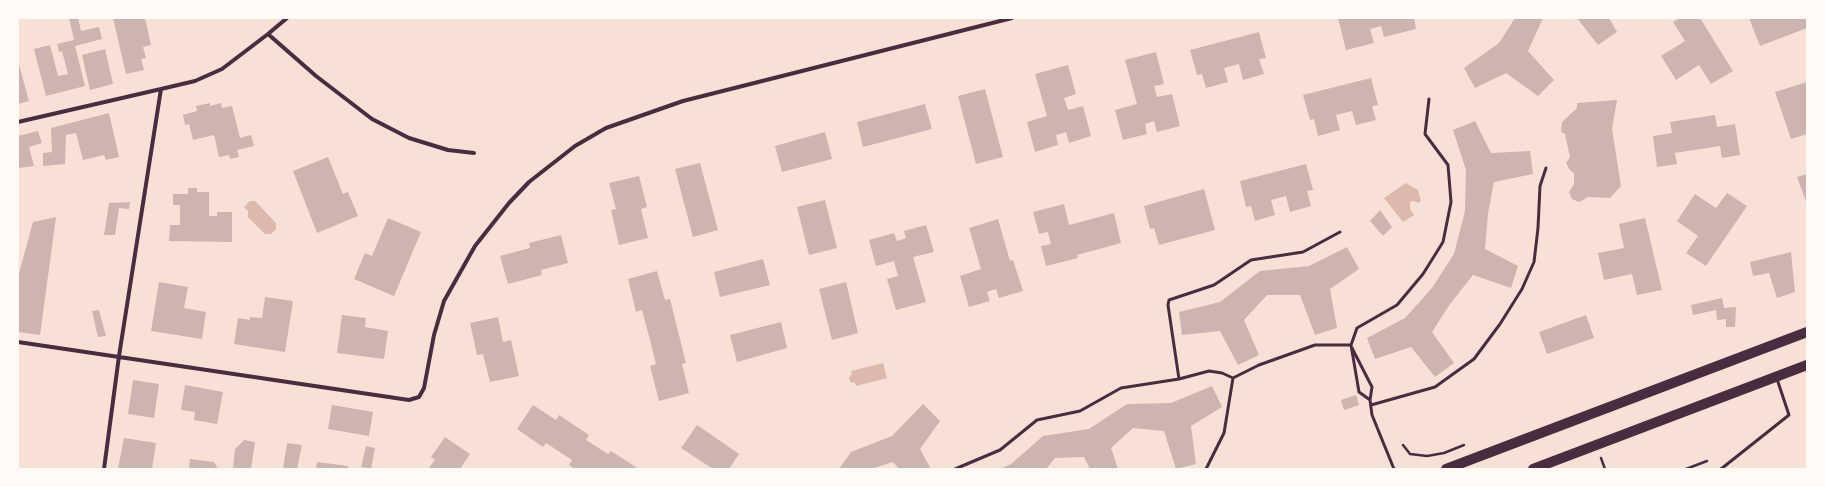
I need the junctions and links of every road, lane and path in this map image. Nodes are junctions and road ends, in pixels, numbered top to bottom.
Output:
1 (287, 18) edge
2 (1012, 18) edge
3 (268, 34) junction
4 (161, 89) junction
5 (1429, 99) dead end
6 (18, 122) edge
7 (474, 153) dead end
8 (1546, 168) dead end
9 (1340, 232) dead end
10 (1807, 332) edge
11 (18, 342) edge
12 (1351, 345) junction
13 (119, 356) junction
14 (1807, 365) edge
15 (1776, 377) junction
16 (1233, 378) junction
17 (1179, 379) junction
18 (1370, 400) junction
19 (1371, 405) junction
20 (1601, 458) dead end
21 (1707, 461) dead end
22 (104, 469) edge
23 (956, 469) edge
24 (1206, 469) edge
25 (1394, 469) edge
26 (1446, 469) edge
27 (1533, 469) edge
28 (1605, 469) edge
29 (1686, 469) edge
30 (1721, 469) edge

1 - 3 street
2 - 13 street
3 - 4 street
3 - 7 street
4 - 6 street
4 - 13 street
5 - 12 lane
8 - 19 lane
9 - 17 lane
10 - 26 main road
11 - 13 street
12 - 16 lane
12 - 18 lane
12 - 18 lane
13 - 22 street
14 - 15 main road
15 - 27 main road
15 - 30 lane
16 - 17 lane
16 - 24 lane
17 - 23 lane
18 - 19 lane
19 - 25 lane
20 - 28 path
21 - 29 path

